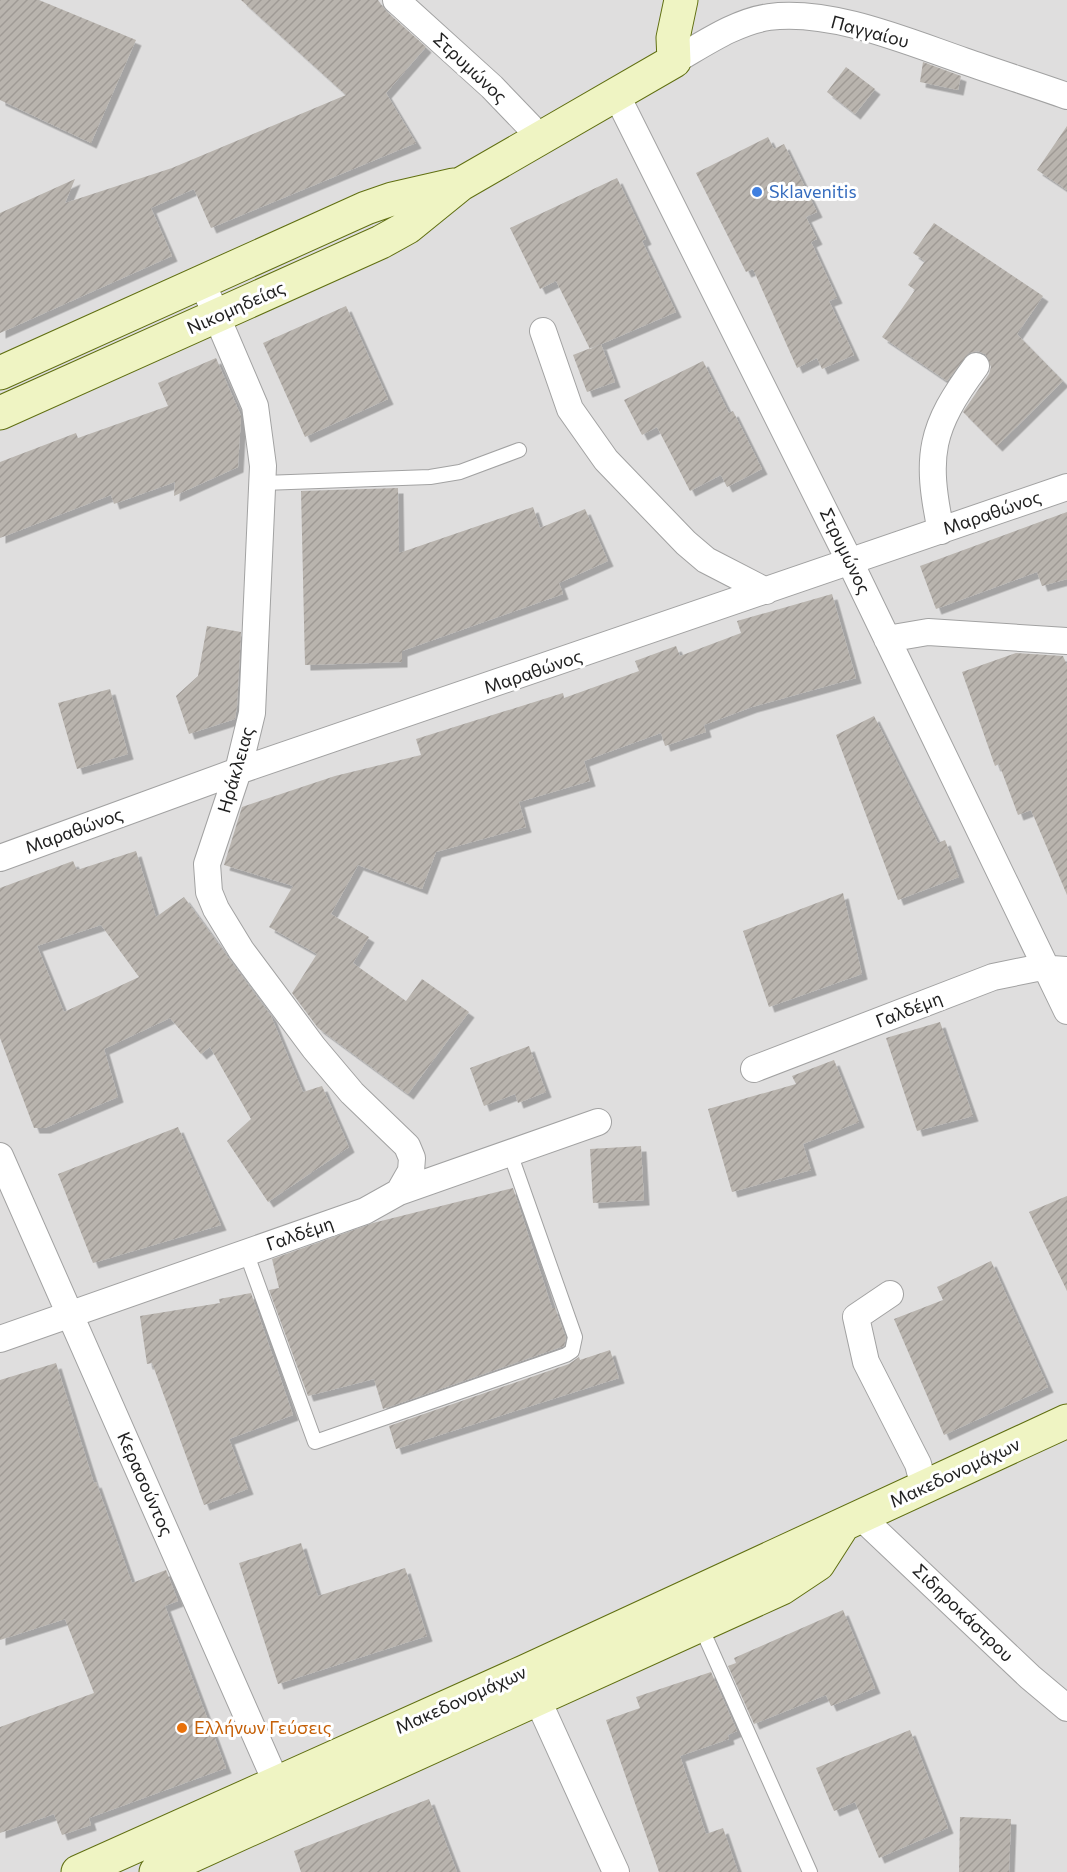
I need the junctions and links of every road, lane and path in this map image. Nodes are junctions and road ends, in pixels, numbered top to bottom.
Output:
1 (396, 0) edge
2 (681, 0) edge
3 (835, 0) edge
4 (818, 18) junction
5 (674, 61) junction
6 (616, 94) junction
7 (1067, 96) edge
8 (540, 138) junction
9 (461, 184) junction
10 (202, 282) junction
11 (217, 316) junction
12 (543, 331) dead end
13 (976, 366) dead end
14 (0, 373) edge
15 (0, 412) edge
16 (519, 450) dead end
17 (263, 483) junction
18 (1067, 487) edge
19 (941, 531) junction
20 (850, 562) junction
21 (766, 591) junction
22 (887, 639) junction
23 (1067, 641) edge
24 (238, 771) junction
25 (0, 858) edge
26 (1056, 969) edge
27 (1067, 1011) edge
28 (754, 1069) dead end
29 (598, 1122) dead end
30 (510, 1153) junction
31 (0, 1156) edge
32 (399, 1192) junction
33 (246, 1252) junction
34 (890, 1294) dead end
35 (70, 1313) junction
36 (0, 1339) edge
37 (1067, 1421) edge
38 (924, 1487) junction
39 (852, 1521) junction
40 (701, 1627) junction
41 (531, 1686) junction
42 (1067, 1708) edge
43 (283, 1797) junction
44 (172, 1859) edge
45 (78, 1872) edge
46 (616, 1872) edge
47 (810, 1872) edge

1 - 8 street, Στρυμώνος
2 - 5 street
3 - 4 street
4 - 5 street, Παγγαίου
4 - 7 street, Παγγαίου
5 - 6 street, Νικομηδείας
6 - 8 street, Νικομηδείας
6 - 20 street, Στρυμώνος
8 - 9 street, Νικομηδείας
9 - 10 street, Νικομηδείας
9 - 11 street, Νικομηδείας
10 - 11 street, Ηράκλειας
10 - 14 street, Νικομηδείας
11 - 15 street, Νικομηδείας
11 - 17 street, Ηράκλειας
12 - 21 street
13 - 19 street
16 - 17 lane
17 - 24 street, Ηράκλειας
18 - 19 street, Μαραθώνος
19 - 20 street, Μαραθώνος
20 - 21 street, Μαραθώνος
20 - 22 street, Στρυμώνος
21 - 24 street, Μαραθώνος
22 - 23 street
22 - 26 street, Στρυμώνος
24 - 25 street, Μαραθώνος
24 - 32 street, Ηράκλειας
26 - 27 street, Στρυμώνος
26 - 28 street, Γαλδέμη
29 - 30 street, Γαλδέμη
30 - 32 street, Γαλδέμη
30 - 33 lane
31 - 35 street, Κερασούντος
32 - 33 street, Γαλδέμη
33 - 35 street, Γαλδέμη
34 - 38 street
35 - 36 street, Γαλδέμη
35 - 43 street, Κερασούντος
37 - 38 street, Μακεδονομάχων
38 - 39 street, Μακεδονομάχων
39 - 40 street, Μακεδονομάχων
39 - 41 street, Μακεδονομάχων
39 - 42 street, Σιδηροκάστρου
40 - 41 street, Μακεδονομάχων
40 - 47 lane
41 - 43 street, Μακεδονομάχων
41 - 46 street
43 - 44 street, Μακεδονομάχων
44 - 45 street, Μακεδονομάχων

